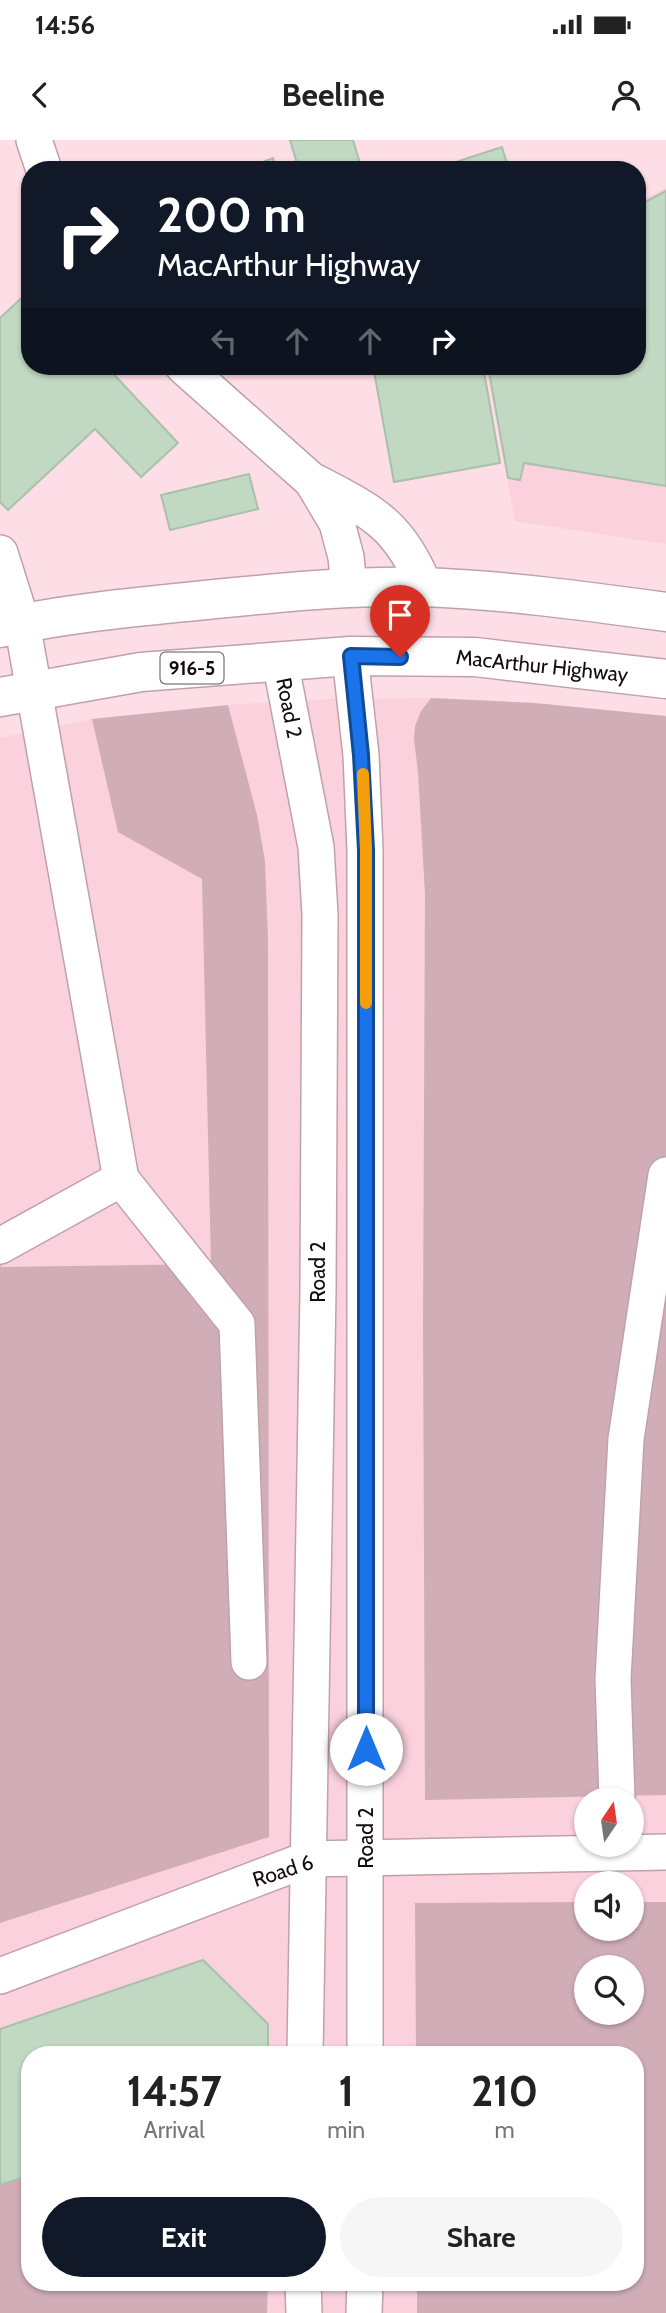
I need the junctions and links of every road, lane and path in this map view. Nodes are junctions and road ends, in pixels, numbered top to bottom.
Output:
1 (34, 140) edge
2 (41, 161) edge
3 (219, 378) edge
4 (312, 481) junction
5 (0, 553) edge
6 (425, 587) junction
7 (349, 588) junction
8 (666, 612) edge
9 (11, 626) edge
10 (351, 656) junction
11 (281, 661) junction
12 (666, 680) edge
13 (17, 694) edge
14 (666, 1175) edge
15 (121, 1179) junction
16 (0, 1246) edge
17 (318, 1291) junction
18 (366, 1291) junction
19 (249, 1662) dead end
20 (617, 1787) edge
21 (574, 1850) edge
22 (644, 1851) edge
23 (666, 1852) edge
24 (366, 1857) junction
25 (309, 1859) junction
26 (0, 1976) edge
27 (305, 2046) edge
28 (365, 2046) edge
29 (303, 2291) edge
30 (365, 2291) edge
31 (304, 2313) edge
32 (365, 2313) edge

1 - 2 street
3 - 4 street
4 - 6 street
4 - 7 street
5 - 9 street
6 - 7 main road
6 - 8 main road
7 - 9 main road
9 - 13 street
10 - 11 main road, MacArthur Highway / 916-5
10 - 12 main road, MacArthur Highway / 916-5
10 - 18 street, Road 2
11 - 13 main road, MacArthur Highway / 916-5
11 - 17 street, Road 2
13 - 15 street
14 - 20 street
15 - 16 street
15 - 19 street
17 - 18 street
17 - 25 street, Road 2
18 - 24 street, Road 2
21 - 24 street, Road 6
22 - 23 street, Road 6
24 - 25 street, Road 6
24 - 28 street, Road 2
25 - 26 street, Road 6
25 - 27 street, Road 2
29 - 31 street
30 - 32 street

